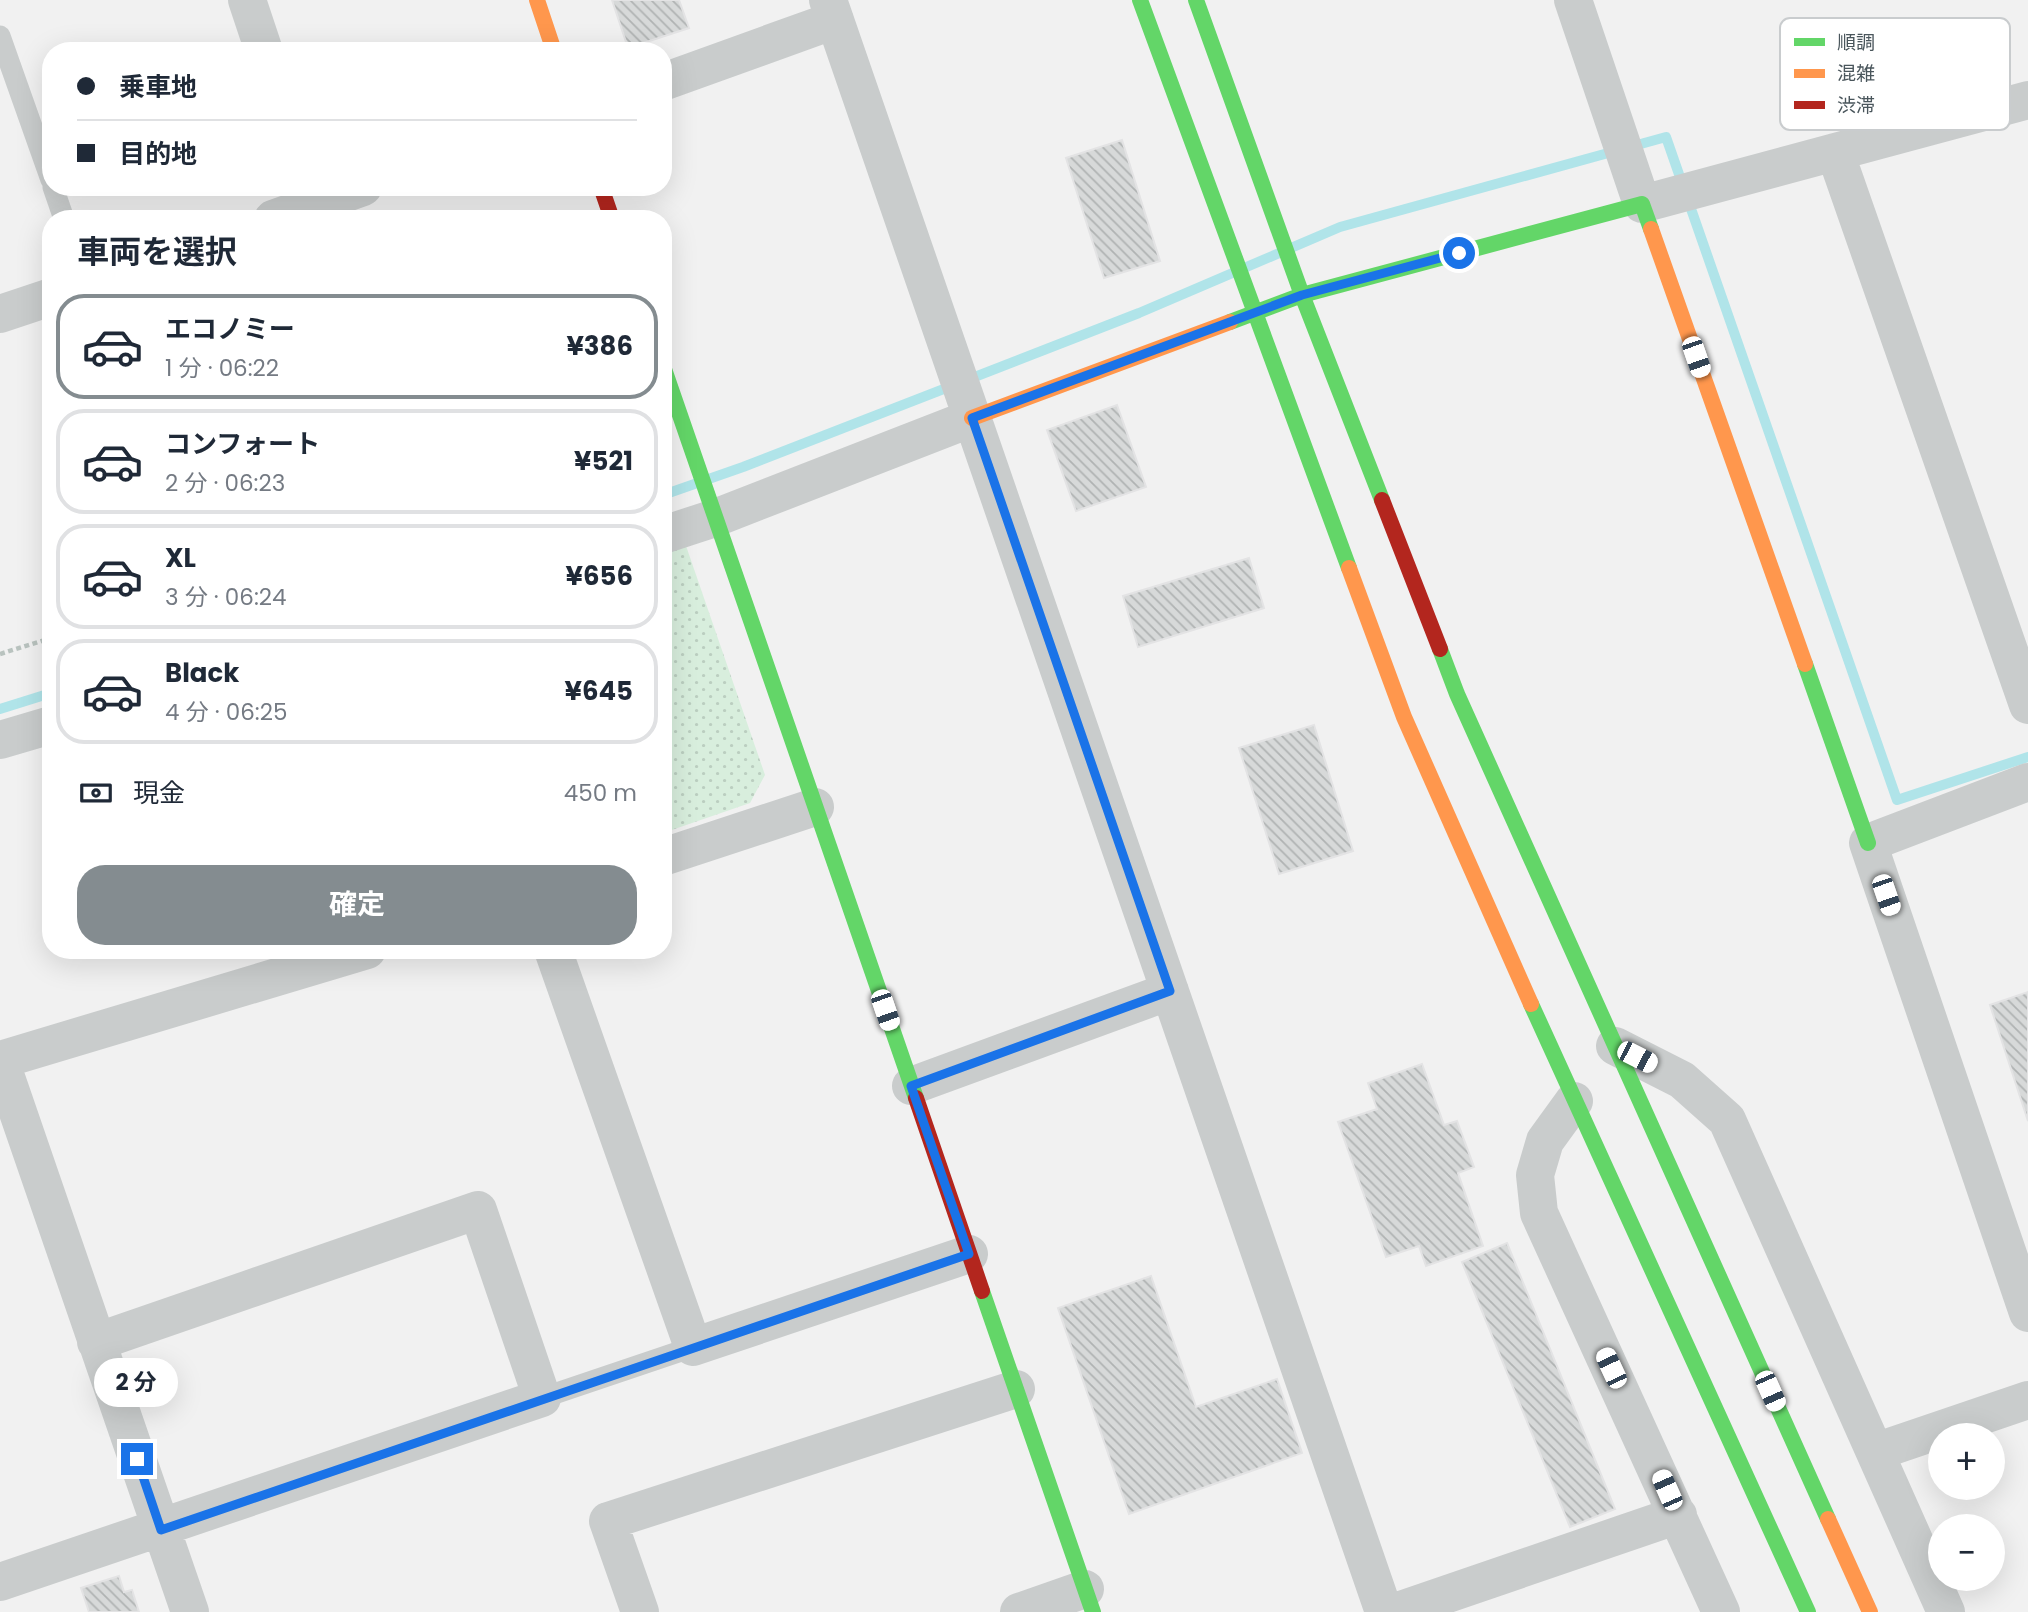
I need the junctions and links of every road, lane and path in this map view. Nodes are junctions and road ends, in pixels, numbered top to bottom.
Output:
1 (247, 0) edge
2 (537, 0) edge
3 (1140, 0) edge
4 (1196, 0) edge
5 (1573, 0) edge
6 (832, 10) edge
7 (0, 36) edge
8 (261, 42) edge
9 (551, 42) edge
10 (672, 78) edge
11 (2028, 100) edge
12 (2010, 105) edge
13 (1917, 130) edge
14 (1835, 152) junction
15 (42, 155) edge
16 (335, 196) edge
17 (314, 203) edge
18 (1642, 204) junction
19 (296, 210) edge
20 (1302, 295) junction
21 (42, 300) edge
22 (1255, 313) junction
23 (0, 314) edge
24 (672, 392) edge
25 (972, 418) junction
26 (715, 518) junction
27 (672, 532) edge
28 (42, 641) edge
29 (0, 654) edge
30 (2028, 705) edge
31 (42, 728) edge
32 (0, 740) edge
33 (2028, 782) edge
34 (815, 807) junction
35 (1868, 843) junction
36 (672, 854) edge
37 (338, 959) edge
38 (556, 959) edge
39 (1170, 991) junction
40 (1615, 1046) junction
41 (0, 1060) edge
42 (911, 1086) junction
43 (1574, 1101) junction
44 (969, 1254) junction
45 (2028, 1313) edge
46 (96, 1342) junction
47 (693, 1347) junction
48 (1016, 1389) junction
49 (542, 1398) junction
50 (2028, 1400) edge
51 (1875, 1452) junction
52 (1678, 1515) junction
53 (161, 1530) junction
54 (0, 1583) edge
55 (1089, 1601) edge
56 (190, 1612) edge
57 (640, 1612) edge
58 (1019, 1612) edge
59 (1384, 1612) edge
60 (1395, 1612) edge
61 (1721, 1612) edge
62 (1808, 1612) edge
63 (1870, 1612) edge
64 (1946, 1612) edge

1 - 8 street
2 - 9 street
3 - 22 street
4 - 20 street
5 - 18 street
6 - 10 street
6 - 25 street
7 - 15 lane
11 - 12 street
13 - 14 street
14 - 18 street
14 - 30 street
16 - 17 street
17 - 19 street
18 - 20 street
18 - 35 street
20 - 22 street
20 - 40 street
21 - 23 street
22 - 25 street
22 - 43 street
24 - 26 street
25 - 26 street
25 - 39 street
26 - 27 street
26 - 34 street
28 - 29 path
31 - 32 street
33 - 35 street
34 - 36 street
34 - 42 street
35 - 45 street
37 - 41 street
38 - 47 street
39 - 42 street
39 - 59 street
40 - 51 street
40 - 63 street
41 - 46 street
42 - 44 street
43 - 52 street
43 - 62 street
44 - 47 street
44 - 48 street
46 - 49 street
46 - 53 street
47 - 49 lane
48 - 55 street
48 - 57 street
49 - 53 street
50 - 51 street
51 - 64 street
52 - 60 street
52 - 61 street
53 - 54 street
53 - 56 street
55 - 58 street

